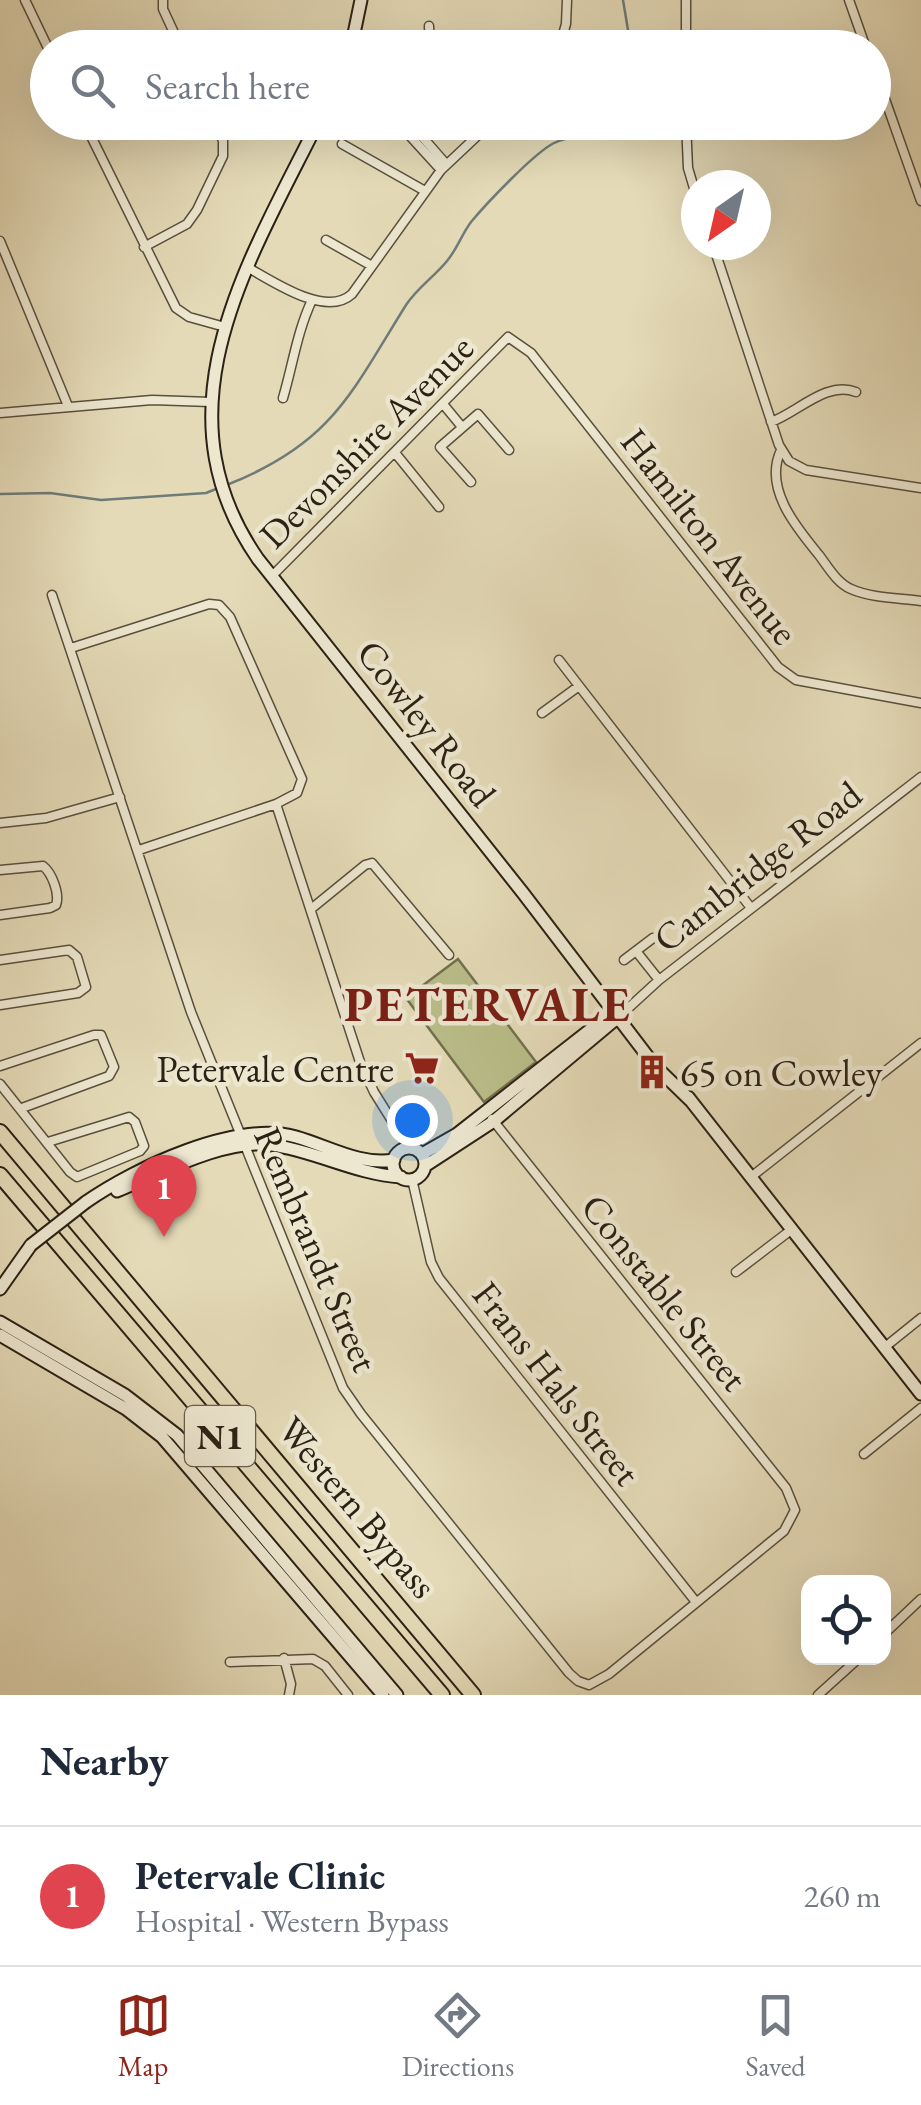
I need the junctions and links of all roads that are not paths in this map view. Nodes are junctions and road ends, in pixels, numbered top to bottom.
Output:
1 (25, 0) edge
2 (163, 0) edge
3 (361, 0) edge
4 (567, 0) edge
5 (686, 0) edge
6 (849, 0) edge
7 (429, 26) dead end
8 (39, 30) edge
9 (173, 30) edge
10 (355, 30) edge
11 (429, 30) edge
12 (564, 30) edge
13 (686, 30) edge
14 (860, 30) edge
15 (891, 116) edge
16 (93, 140) edge
17 (223, 140) edge
18 (309, 140) edge
19 (414, 140) edge
20 (424, 140) edge
21 (472, 140) edge
22 (687, 140) edge
23 (342, 144) dead end
24 (443, 167) junction
25 (689, 170) edge
26 (424, 191) junction
27 (921, 200) edge
28 (326, 240) dead end
29 (0, 241) edge
30 (144, 248) junction
31 (717, 260) edge
32 (372, 266) junction
33 (246, 267) junction
34 (312, 300) junction
35 (225, 327) junction
36 (500, 345) joint
37 (856, 392) dead end
38 (283, 398) dead end
39 (210, 402) junction
40 (443, 404) junction
41 (68, 406) junction
42 (0, 413) edge
43 (771, 422) junction
44 (462, 427) junction
45 (509, 450) dead end
46 (781, 450) junction
47 (396, 454) junction
48 (471, 482) dead end
49 (921, 488) edge
50 (439, 507) dead end
51 (272, 576) junction
52 (52, 595) dead end
53 (921, 600) edge
54 (70, 648) junction
55 (559, 660) dead end
56 (579, 686) junction
57 (921, 703) edge
58 (542, 714) dead end
59 (921, 777) edge
60 (120, 797) junction
61 (276, 804) junction
62 (0, 823) edge
63 (139, 850) junction
64 (0, 870) edge
65 (534, 908) junction
66 (751, 908) junction
67 (311, 909) junction
68 (0, 915) edge
69 (653, 938) dead end
70 (636, 951) junction
71 (449, 955) dead end
72 (0, 960) edge
73 (624, 960) dead end
74 (659, 980) junction
75 (592, 983) junction
76 (0, 1005) edge
77 (621, 1011) junction
78 (582, 1034) junction
79 (596, 1034) junction
80 (921, 1043) edge
81 (0, 1066) edge
82 (655, 1066) junction
83 (0, 1084) edge
84 (690, 1100) junction
85 (22, 1108) junction
86 (490, 1116) junction
87 (0, 1132) edge
88 (242, 1139) junction
89 (48, 1142) junction
90 (411, 1156) junction
91 (0, 1175) edge
92 (751, 1177) junction
93 (406, 1178) junction
94 (792, 1230) junction
95 (736, 1272) dead end
96 (0, 1289) edge
97 (921, 1318) edge
98 (0, 1322) edge
99 (0, 1334) edge
100 (0, 1344) edge
101 (884, 1347) junction
102 (48, 1364) junction
103 (921, 1394) edge
104 (921, 1408) edge
105 (864, 1454) dead end
106 (921, 1599) edge
107 (696, 1602) junction
108 (891, 1627) edge
109 (284, 1658) junction
110 (230, 1662) dead end
111 (850, 1665) edge
112 (289, 1695) edge
113 (348, 1695) edge
114 (383, 1695) edge
115 (397, 1695) edge
116 (442, 1695) edge
117 (473, 1695) edge
118 (818, 1695) edge

1 - 8 street
2 - 9 street
3 - 10 street
4 - 12 street
5 - 13 street
6 - 14 street
7 - 11 street
15 - 27 street
16 - 30 street
17 - 30 street
18 - 33 street, Cowley Road
19 - 24 street
20 - 24 street
21 - 24 street
22 - 25 street
23 - 26 street
24 - 26 street
26 - 32 street
28 - 32 street
29 - 41 street
30 - 35 street
31 - 43 street
32 - 34 street
33 - 34 street
33 - 35 street, Cowley Road
34 - 38 street
35 - 39 street, Cowley Road
36 - 40 street, Devonshire Avenue
36 - 57 street, Hamilton Avenue
37 - 43 street
39 - 41 street
39 - 51 street, Cowley Road
40 - 44 street
40 - 47 street, Devonshire Avenue
41 - 42 street
43 - 46 street
44 - 45 street
44 - 48 street
46 - 49 street
46 - 53 street
47 - 50 street
47 - 51 street, Devonshire Avenue
51 - 65 street, Cowley Road
52 - 54 street, Rembrandt Street
54 - 60 street, Rembrandt Street
54 - 61 street
55 - 56 street
56 - 58 street
56 - 66 street
59 - 66 street, Cambridge Road
60 - 62 street
60 - 63 street, Rembrandt Street
61 - 63 street
61 - 67 street
63 - 88 street, Rembrandt Street
64 - 68 street
65 - 75 street, Cowley Road
65 - 77 street, Cowley Road
66 - 74 street, Cambridge Road
67 - 71 street
67 - 90 street
69 - 70 street
70 - 73 street
70 - 74 street
72 - 76 street
74 - 77 street, Cambridge Road
75 - 77 street, Cowley Road
75 - 78 street
77 - 78 street, Cambridge Road
77 - 79 street, Cambridge Road
77 - 82 street, Cowley Road
77 - 84 street, Cowley Road
78 - 86 street, Cambridge Road
79 - 82 street
79 - 86 street, Cambridge Road
80 - 92 street
81 - 85 street
82 - 84 street, Cowley Road
83 - 85 street
84 - 92 street, Cowley Road
85 - 89 street
86 - 90 street, Cambridge Road
86 - 107 street, Constable Street
87 - 117 highway, Western Bypass / N1
88 - 90 street
88 - 93 street
88 - 96 street, bridge
88 - 107 street, Rembrandt Street
89 - 89 street
90 - 93 street
90 - 93 street, Cambridge Road
91 - 116 highway, Western Bypass / N1
92 - 94 street, Cowley Road
93 - 107 street, Frans Hals Street
94 - 95 street
94 - 101 street, Cowley Road
97 - 101 street
98 - 115 street
99 - 102 street
100 - 102 street
101 - 103 street, Cowley Road
102 - 114 street
104 - 105 street
106 - 108 street
109 - 110 street
109 - 112 street
109 - 113 street
111 - 118 street

